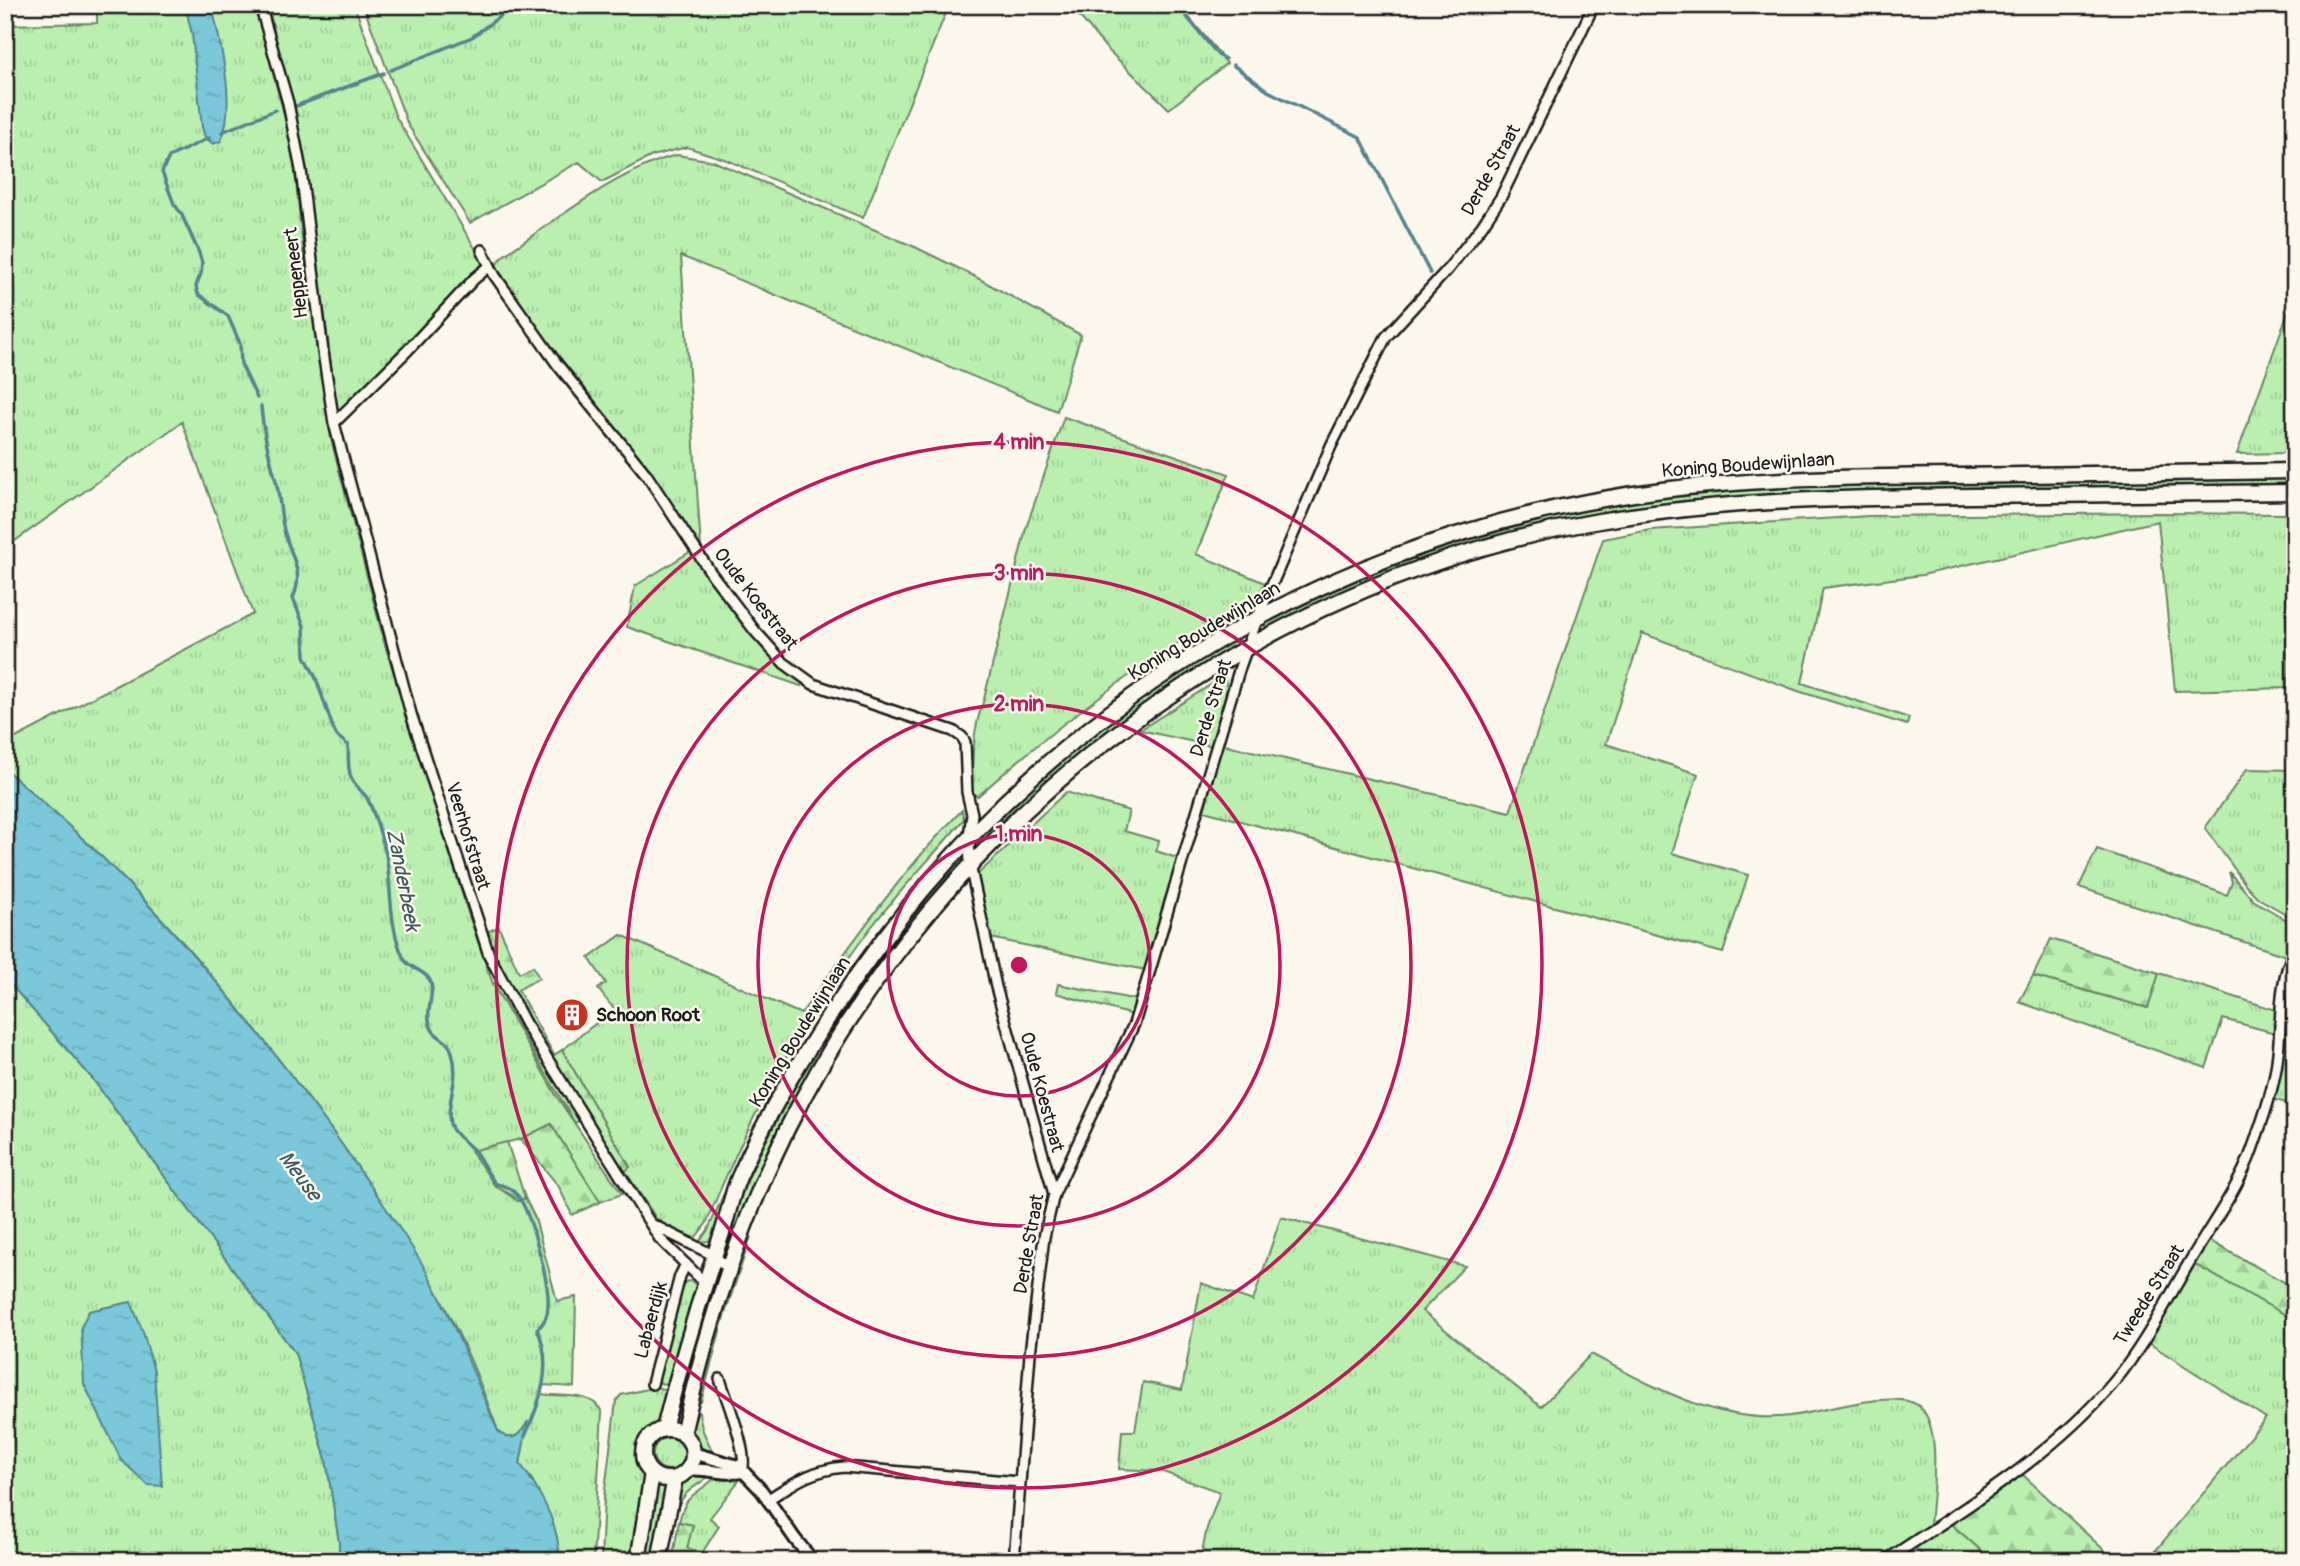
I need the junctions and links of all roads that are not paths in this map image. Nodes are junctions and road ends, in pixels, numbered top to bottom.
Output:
1 (260, 5) edge
2 (1594, 5) edge
3 (482, 250) dead end
4 (490, 267) junction
5 (334, 423) junction
6 (2294, 471) edge
7 (2294, 492) edge
8 (1258, 617) junction
9 (1248, 648) junction
10 (970, 836) junction
11 (970, 866) junction
12 (2295, 949) edge
13 (1054, 1194) junction
14 (652, 1224) junction
15 (713, 1255) junction
16 (686, 1265) junction
17 (729, 1269) junction
18 (704, 1282) junction
19 (720, 1379) dead end
20 (652, 1384) dead end
21 (664, 1429) junction
22 (682, 1434) junction
23 (693, 1453) junction
24 (742, 1472) junction
25 (652, 1473) junction
26 (681, 1474) junction
27 (1019, 1482) junction
28 (767, 1500) junction
29 (638, 1561) edge
30 (659, 1561) edge
31 (813, 1561) edge
32 (1014, 1561) edge
33 (1885, 1561) edge

1 - 5 street, Heppeneert
2 - 8 street, Derde Straat
3 - 4 street
4 - 5 street
4 - 10 street, Oude Koestraat
5 - 14 street, Veerhofstraat
6 - 7 street
6 - 8 main road, Koning Boudewijnlaan
7 - 9 main road, Koning Boudewijnlaan
8 - 9 street, Derde Straat
8 - 10 main road, Koning Boudewijnlaan
9 - 11 main road, Koning Boudewijnlaan
9 - 13 street, Derde Straat
10 - 11 street, Oude Koestraat
10 - 15 main road, Koning Boudewijnlaan
11 - 13 street, Oude Koestraat
11 - 17 main road, Koning Boudewijnlaan
12 - 33 street, Tweede Straat
13 - 27 street, Derde Straat
14 - 15 street
14 - 16 street, Veerhofstraat
15 - 17 street
15 - 18 main road, Koning Boudewijnlaan
16 - 18 street, Veerhofstraat
16 - 20 street, Labaerdijk
17 - 22 main road, Koning Boudewijnlaan
18 - 21 main road, Koning Boudewijnlaan
19 - 24 street
21 - 22 main road
21 - 25 main road
22 - 23 main road
23 - 24 street
23 - 26 main road
24 - 26 street
24 - 28 street
25 - 26 main road
25 - 29 main road
26 - 30 main road
27 - 28 street
27 - 32 street, Derde Straat
28 - 31 street

